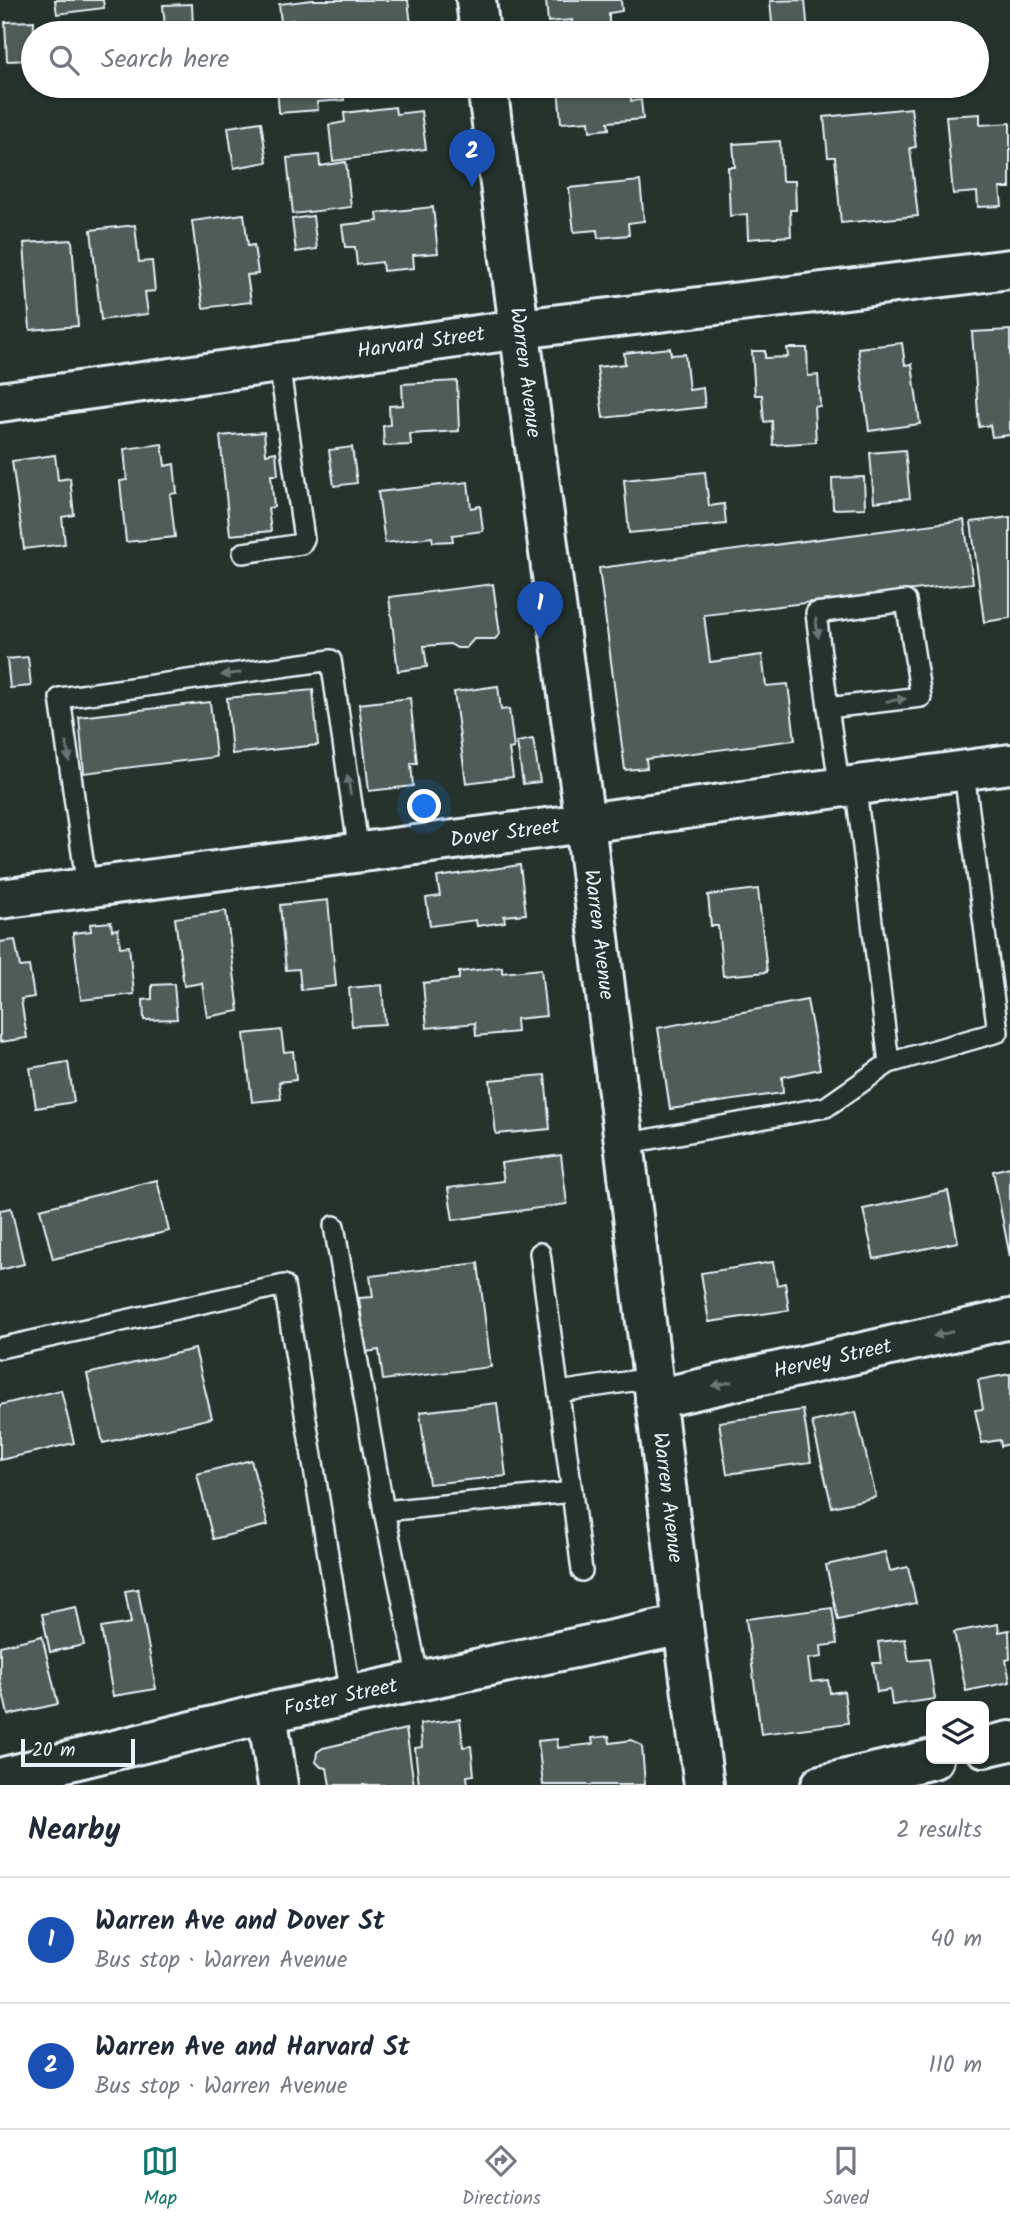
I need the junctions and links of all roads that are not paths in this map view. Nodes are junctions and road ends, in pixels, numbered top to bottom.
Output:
1 (476, 0) edge
2 (479, 21) edge
3 (489, 98) edge
4 (1010, 269) edge
5 (520, 329) junction
6 (279, 363) junction
7 (0, 402) edge
8 (243, 553) dead end
9 (828, 708) junction
10 (1010, 764) edge
11 (968, 770) junction
12 (850, 787) junction
13 (585, 823) junction
14 (359, 853) junction
15 (87, 888) junction
16 (0, 899) edge
17 (889, 1063) junction
18 (624, 1144) junction
19 (334, 1226) dead end
20 (540, 1253) dead end
21 (1010, 1319) edge
22 (0, 1348) edge
23 (654, 1389) junction
24 (559, 1392) junction
25 (572, 1492) junction
26 (384, 1511) junction
27 (582, 1571) dead end
28 (683, 1625) junction
29 (419, 1681) junction
30 (351, 1695) junction
31 (267, 1713) junction
32 (1010, 1741) edge
33 (989, 1746) edge
34 (926, 1761) edge
35 (0, 1778) edge
36 (278, 1785) edge
37 (704, 1785) edge
38 (821, 1785) edge

1 - 2 street
3 - 5 street, Warren Avenue
4 - 5 street, Harvard Street
5 - 6 street, Harvard Street
5 - 13 street, Warren Avenue
6 - 7 street, Harvard Street
6 - 8 lane
9 -> 9 lane
9 - 12 lane
10 - 11 street, Dover Street
11 - 12 street, Dover Street
11 - 17 lane
12 - 13 street, Dover Street
12 - 17 lane
13 - 14 street, Dover Street
13 - 18 street, Warren Avenue
14 - 15 street, Dover Street
14 -> 15 lane
15 - 16 street, Dover Street
17 - 18 lane
18 - 23 street, Warren Avenue
19 - 26 lane
20 - 24 lane
21 -> 23 street, Hervey Street
22 - 30 lane
23 - 24 lane
23 - 28 street, Warren Avenue
24 - 25 lane
25 - 26 lane
25 - 27 lane
26 - 29 lane
28 - 29 street, Foster Street
28 - 37 street, Warren Avenue
29 - 30 street, Foster Street
30 - 31 street, Foster Street
31 - 35 street, Foster Street
31 - 36 street
32 - 33 street
34 - 38 street

